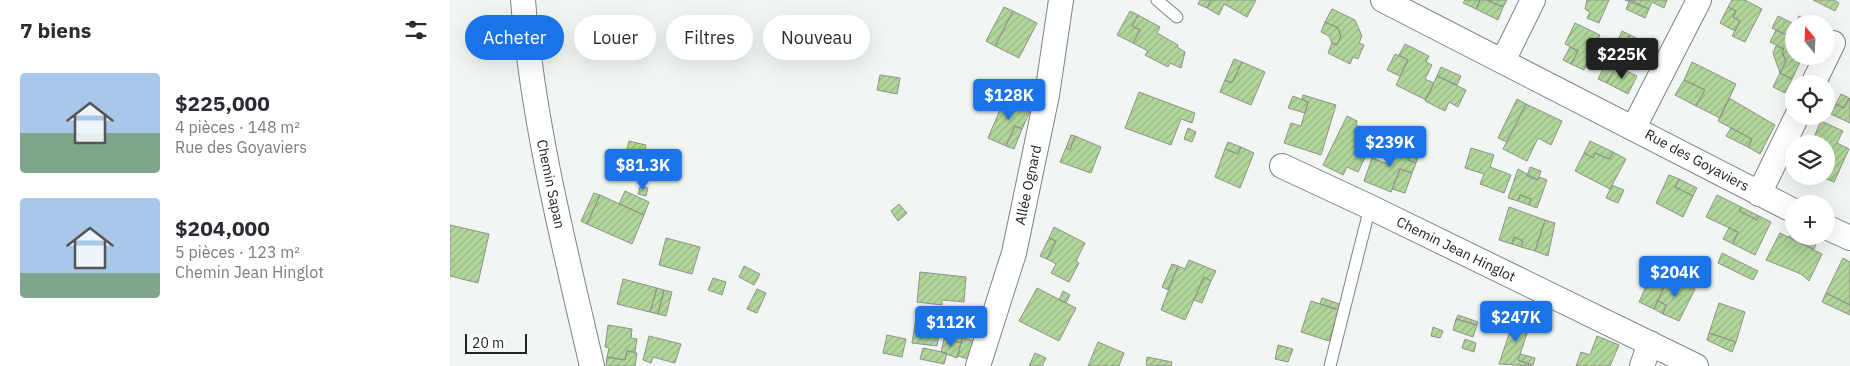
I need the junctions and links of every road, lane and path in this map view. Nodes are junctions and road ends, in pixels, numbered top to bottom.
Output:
1 (523, 0) edge
2 (1061, 0) edge
3 (1157, 0) edge
4 (1383, 0) edge
5 (1533, 0) edge
6 (1699, 0) edge
7 (1177, 17) dead end
8 (1503, 61) junction
9 (1793, 125) edge
10 (1634, 128) junction
11 (1282, 166) dead end
12 (1759, 194) junction
13 (1370, 207) junction
14 (1785, 207) edge
15 (1835, 231) edge
16 (1850, 238) edge
17 (1650, 343) junction
18 (592, 366) edge
19 (978, 366) edge
20 (1330, 366) edge
21 (1642, 366) edge
22 (1696, 366) edge

1 - 18 street, Chemin Sapan
2 - 19 street, Allée Ognard
3 - 7 lane
4 - 8 street, Rue des Goyaviers
5 - 8 street
6 - 10 street, Rue des Goyaviers
8 - 10 street, Rue des Goyaviers
9 - 12 street, Rue des Goyaviers
10 - 12 street, Rue des Goyaviers
11 - 13 street, Chemin Jean Hinglot
12 - 14 street, Rue des Goyaviers
13 - 17 street, Chemin Jean Hinglot
13 - 20 lane
15 - 16 street
17 - 21 street
17 - 22 street, Chemin Jean Hinglot

